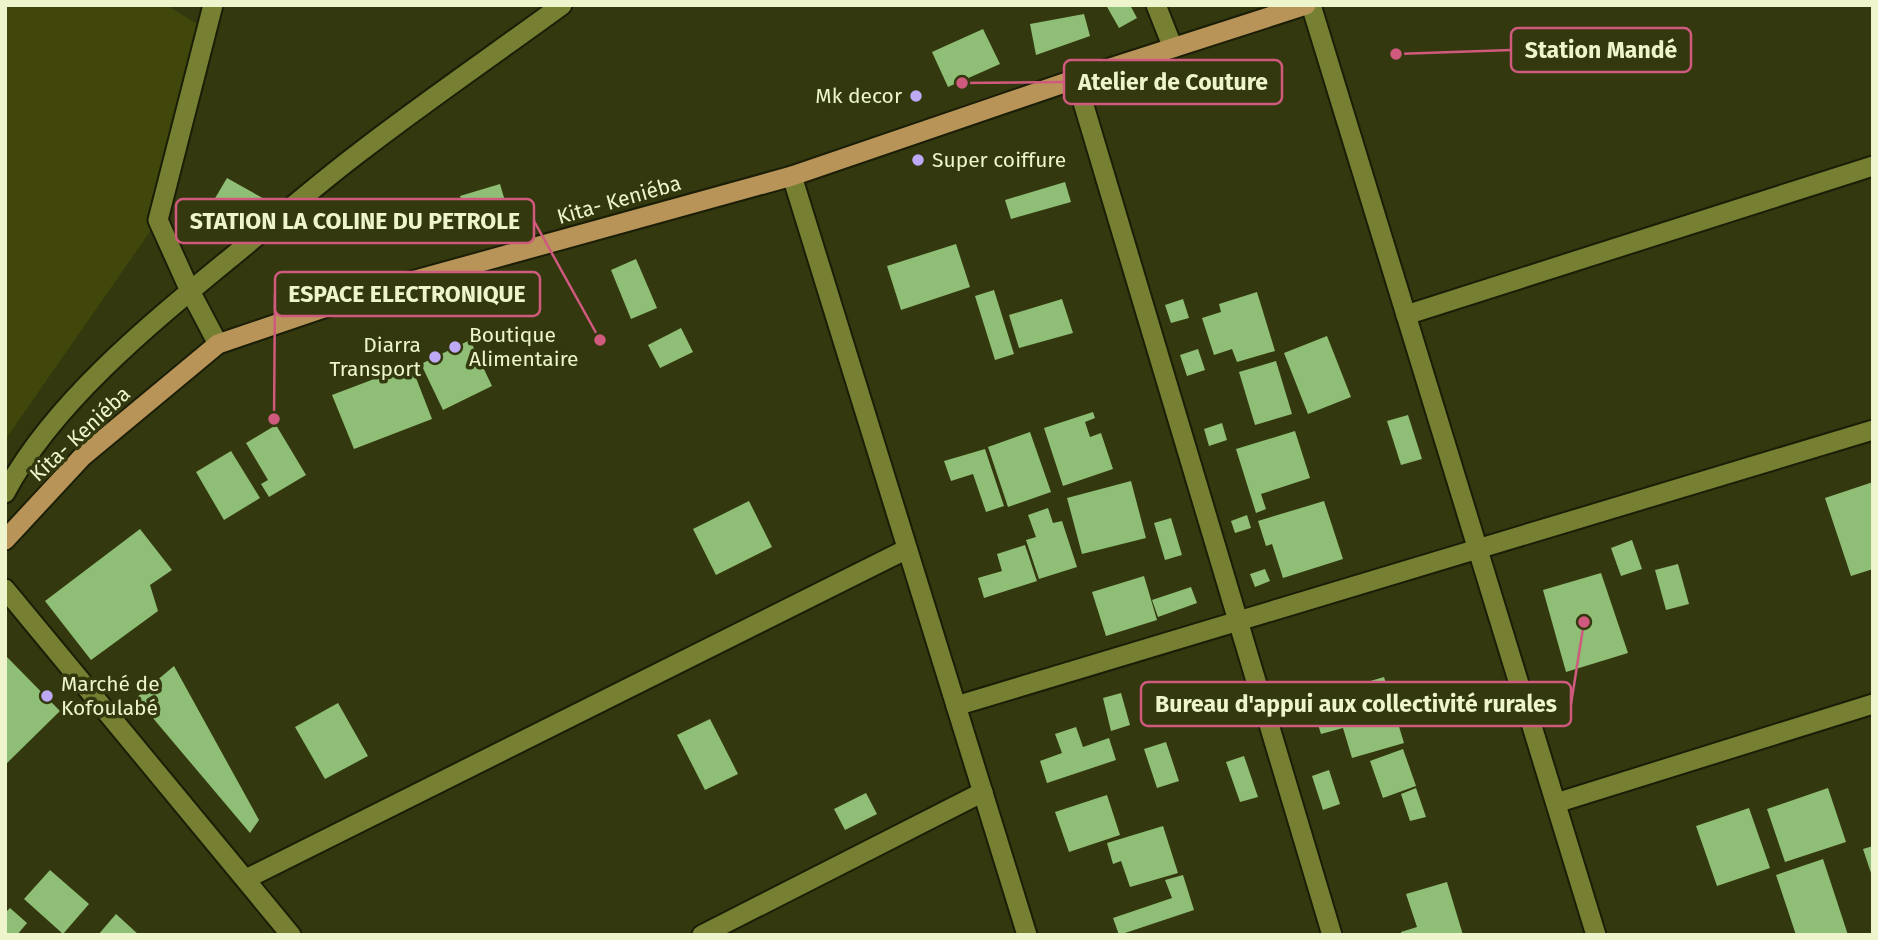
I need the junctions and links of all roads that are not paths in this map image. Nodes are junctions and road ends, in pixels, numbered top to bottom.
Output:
1 (213, 5) edge
2 (562, 5) edge
3 (1156, 5) edge
4 (1309, 5) edge
5 (1172, 48) junction
6 (1076, 79) junction
7 (1873, 166) edge
8 (792, 176) junction
9 (190, 291) junction
10 (1406, 315) junction
11 (218, 344) junction
12 (1873, 430) edge
13 (5, 492) edge
14 (5, 540) edge
15 (907, 549) junction
16 (1478, 549) junction
17 (5, 589) edge
18 (1238, 621) junction
19 (1873, 704) edge
20 (956, 706) junction
21 (983, 792) junction
22 (1556, 803) junction
23 (246, 878) junction
24 (291, 935) edge
25 (702, 935) edge
26 (1027, 935) edge
27 (1332, 935) edge
28 (1596, 935) edge

1 - 9 street
2 - 9 street
3 - 5 street
4 - 5 main road, Kita- Keniéba
4 - 10 street
5 - 6 main road, Kita- Keniéba
6 - 8 main road, Kita- Keniéba
6 - 18 street
7 - 10 street
8 - 11 main road, Kita- Keniéba
8 - 15 street
9 - 11 street
9 - 13 street
10 - 16 street
11 - 14 main road, Kita- Keniéba
12 - 16 street
15 - 20 street
15 - 23 street
16 - 18 street
16 - 22 street
17 - 23 street
18 - 20 street
18 - 27 street
19 - 22 street
20 - 21 street
21 - 25 street
21 - 26 street
22 - 28 street
23 - 24 street

